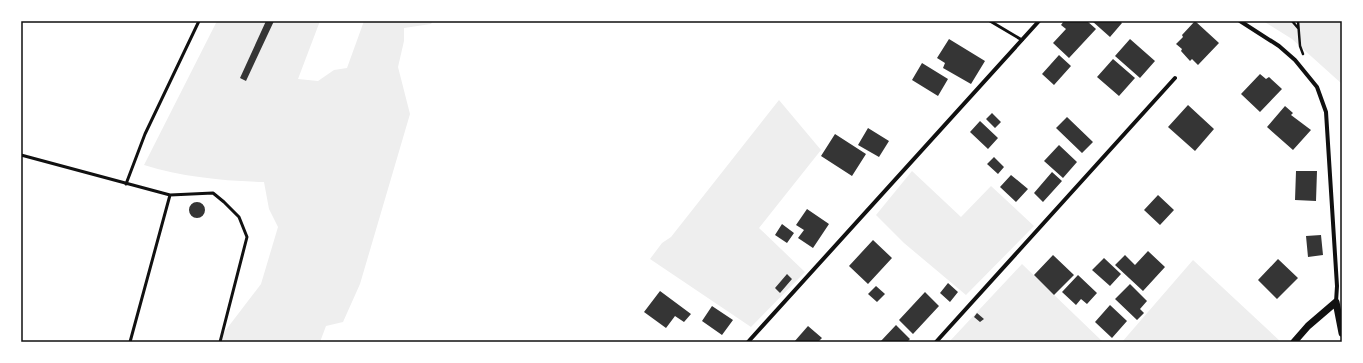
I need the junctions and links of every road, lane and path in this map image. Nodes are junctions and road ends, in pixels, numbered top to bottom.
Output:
1 (199, 21) edge
2 (990, 21) edge
3 (1039, 21) edge
4 (1240, 21) edge
5 (1292, 21) edge
6 (1298, 21) edge
7 (1299, 28) junction
8 (1022, 40) junction
9 (1300, 46) dead end
10 (1175, 78) dead end
11 (21, 155) edge
12 (126, 184) junction
13 (170, 195) junction
14 (1336, 302) junction
15 (1342, 334) edge
16 (130, 342) edge
17 (220, 342) edge
18 (748, 342) edge
19 (936, 342) edge
20 (1294, 342) edge

1 - 12 lane
2 - 8 lane
3 - 8 street
4 - 14 street
5 - 7 path
6 - 7 path
7 - 9 path
8 - 18 street
10 - 19 street
11 - 12 lane
12 - 13 lane
13 - 16 lane
13 - 17 lane
14 - 15 street
14 - 20 street

